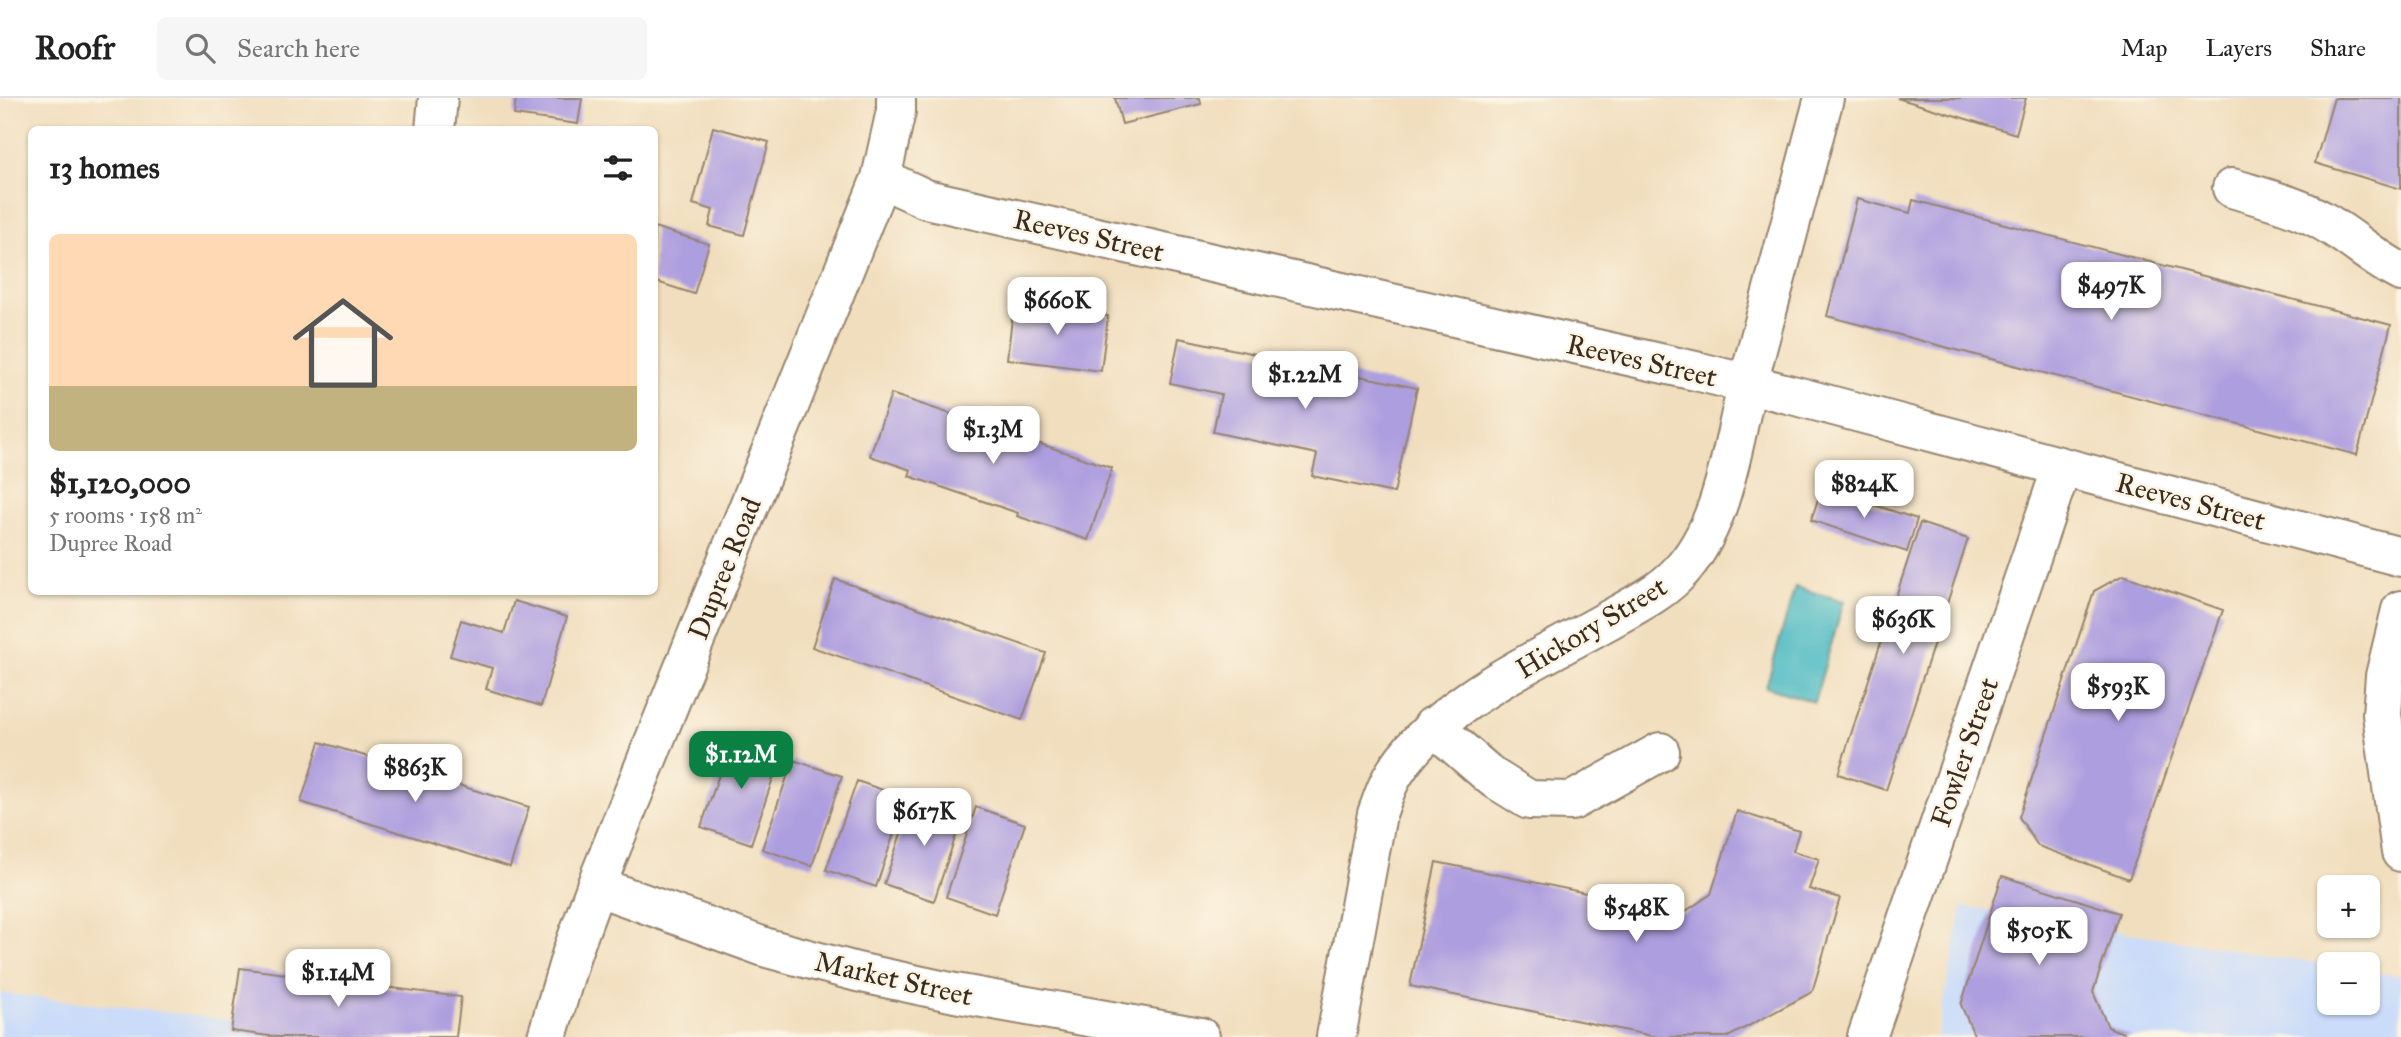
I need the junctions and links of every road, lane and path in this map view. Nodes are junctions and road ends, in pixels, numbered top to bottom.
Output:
1 (438, 98) edge
2 (896, 98) edge
3 (1824, 98) edge
4 (435, 126) edge
5 (881, 178) junction
6 (2232, 188) dead end
7 (2401, 272) edge
8 (1748, 384) junction
9 (2062, 467) junction
10 (2401, 556) edge
11 (2401, 610) edge
12 (1433, 726) junction
13 (1660, 752) dead end
14 (2401, 852) edge
15 (596, 886) junction
16 (547, 1037) edge
17 (1200, 1037) edge
18 (1336, 1037) edge
19 (1867, 1037) edge

1 - 4 street
2 - 5 street, Dupree Road
3 - 8 street, Hickory Street
5 - 8 street, Reeves Street
5 - 15 street, Dupree Road
6 - 7 street
8 - 9 street, Reeves Street
8 - 12 street, Hickory Street
9 - 10 street, Reeves Street
9 - 19 street, Fowler Street
11 - 14 street
12 - 13 street
12 - 18 street, Hickory Street
15 - 16 street, Dupree Road
15 - 17 street, Market Street

